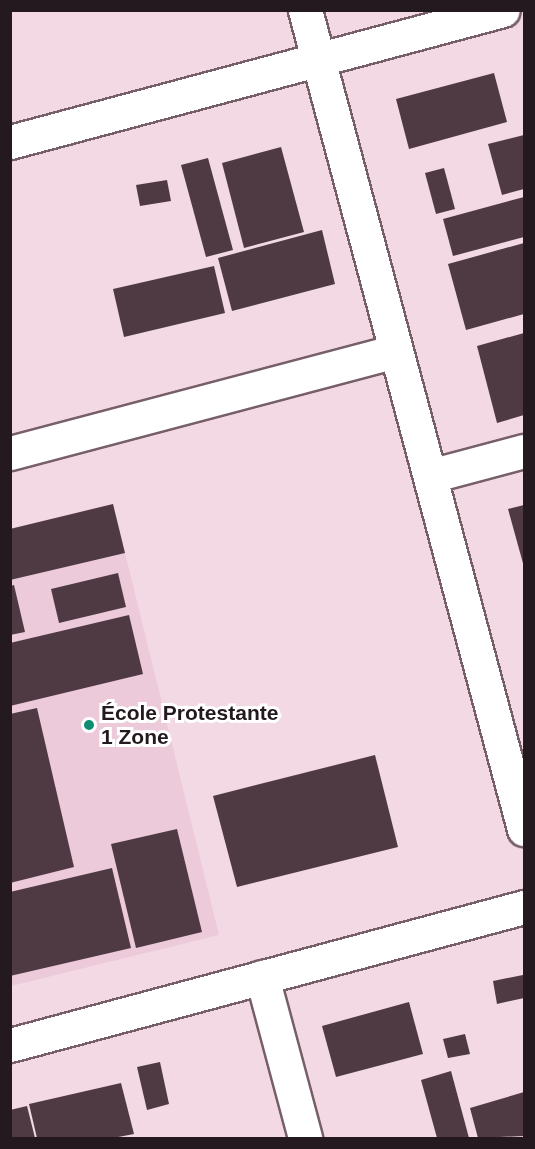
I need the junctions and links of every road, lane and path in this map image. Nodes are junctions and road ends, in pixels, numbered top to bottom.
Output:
1 (305, 10) edge
2 (503, 10) edge
3 (319, 60) junction
4 (10, 142) edge
5 (396, 351) junction
6 (525, 451) edge
7 (10, 453) edge
8 (430, 476) junction
9 (525, 829) edge
10 (525, 907) edge
11 (262, 977) junction
12 (10, 1045) edge
13 (305, 1138) edge

1 - 3 street
2 - 3 street
3 - 4 street
3 - 5 street
5 - 7 street
5 - 8 street
6 - 8 street
8 - 9 street
10 - 11 street
11 - 12 street
11 - 13 street

